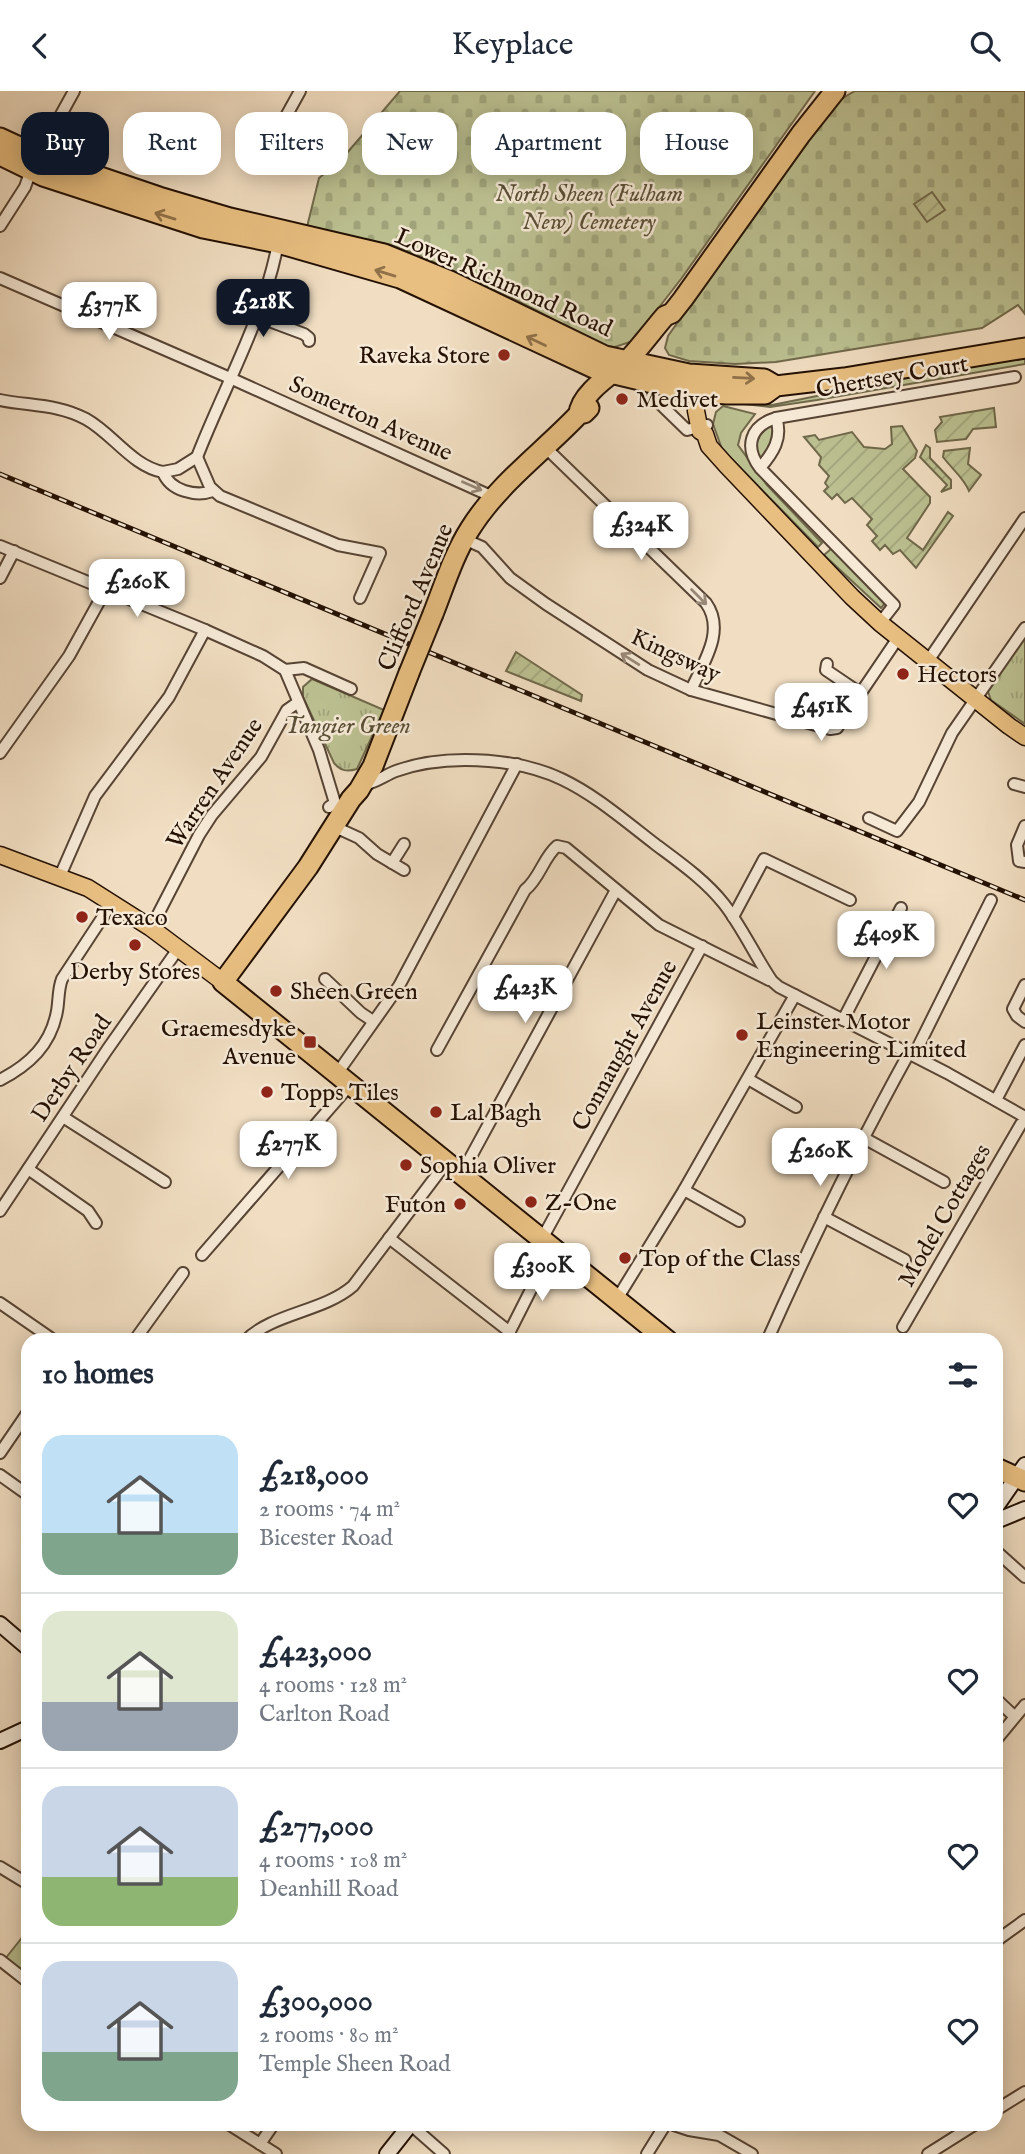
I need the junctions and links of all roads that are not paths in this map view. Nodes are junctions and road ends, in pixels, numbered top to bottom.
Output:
1 (74, 91) edge
2 (300, 91) edge
3 (835, 91) edge
4 (62, 112) edge
5 (288, 112) edge
6 (0, 138) edge
7 (21, 153) edge
8 (0, 155) edge
9 (21, 160) edge
10 (31, 175) edge
11 (65, 175) edge
12 (76, 175) edge
13 (0, 226) edge
14 (278, 243) junction
15 (0, 278) edge
16 (447, 289) junction
17 (256, 316) junction
18 (309, 341) dead end
19 (1025, 348) edge
20 (625, 369) junction
21 (1016, 377) dead end
22 (230, 378) junction
23 (703, 384) junction
24 (652, 396) dead end
25 (0, 400) edge
26 (776, 418) junction
27 (704, 429) junction
28 (545, 447) junction
29 (197, 457) junction
30 (760, 468) junction
31 (163, 472) junction
32 (213, 491) junction
33 (494, 497) junction
34 (1025, 518) edge
35 (464, 539) junction
36 (831, 542) junction
37 (0, 546) edge
38 (14, 551) junction
39 (815, 558) junction
40 (0, 578) edge
41 (106, 589) junction
42 (360, 598) dead end
43 (880, 623) junction
44 (1025, 628) edge
45 (205, 630) junction
46 (898, 638) junction
47 (928, 661) junction
48 (827, 664) dead end
49 (285, 670) junction
50 (351, 689) dead end
51 (691, 690) junction
52 (860, 694) junction
53 (976, 700) junction
54 (297, 703) junction
55 (1025, 737) edge
56 (0, 753) edge
57 (517, 764) junction
58 (357, 792) junction
59 (329, 807) dead end
60 (869, 818) dead end
61 (1025, 826) edge
62 (335, 827) junction
63 (404, 844) dead end
64 (0, 855) edge
65 (1025, 862) edge
66 (392, 863) junction
67 (404, 870) dead end
68 (60, 876) junction
69 (616, 890) junction
70 (850, 900) dead end
71 (991, 900) dead end
72 (112, 903) junction
73 (901, 908) dead end
74 (733, 917) junction
75 (150, 928) junction
76 (702, 946) junction
77 (178, 949) junction
78 (325, 979) dead end
79 (772, 981) junction
80 (223, 982) junction
81 (1025, 985) edge
82 (795, 995) junction
83 (843, 1020) junction
84 (373, 1021) junction
85 (1025, 1021) edge
86 (1025, 1045) edge
87 (438, 1050) dead end
88 (911, 1054) junction
89 (748, 1079) junction
90 (0, 1080) edge
91 (343, 1080) junction
92 (996, 1100) junction
93 (796, 1107) dead end
94 (63, 1117) junction
95 (1023, 1120) edge
96 (862, 1137) junction
97 (28, 1168) junction
98 (453, 1169) junction
99 (165, 1182) dead end
100 (944, 1182) dead end
101 (684, 1190) junction
102 (0, 1211) edge
103 (824, 1217) junction
104 (738, 1221) dead end
105 (96, 1223) dead end
106 (389, 1238) junction
107 (547, 1243) junction
108 (202, 1255) dead end
109 (905, 1261) dead end
110 (183, 1273) dead end
111 (617, 1299) junction
112 (1, 1303) edge
113 (904, 1327) dead end
114 (44, 1333) edge
115 (140, 1333) edge
116 (255, 1333) edge
117 (504, 1333) edge
118 (509, 1333) edge
119 (654, 1333) edge
120 (771, 1333) edge
121 (21, 1422) edge
122 (0, 1453) edge
123 (1003, 1470) edge
124 (0, 1475) edge
125 (1022, 1475) edge
126 (21, 1490) edge
127 (1003, 1498) edge
128 (1025, 1509) edge
129 (1003, 1518) edge
130 (1003, 1557) edge
131 (1025, 1577) edge
132 (0, 1624) edge
133 (21, 1642) edge
134 (1025, 1705) edge
135 (1003, 1706) edge
136 (1014, 1716) junction
137 (21, 1731) edge
138 (1003, 1731) edge
139 (0, 1741) edge
140 (0, 1867) edge
141 (21, 1880) edge
142 (1025, 1920) edge
143 (1003, 1936) edge
144 (0, 1960) edge
145 (21, 1976) edge
146 (1025, 2092) edge
147 (1003, 2106) edge
148 (239, 2131) edge
149 (269, 2131) edge
150 (405, 2131) edge
151 (417, 2131) edge
152 (660, 2131) edge
153 (695, 2131) edge
154 (964, 2131) edge
155 (260, 2144) junction
156 (276, 2154) edge
157 (387, 2154) edge
158 (444, 2154) edge
159 (647, 2154) edge
160 (752, 2154) edge
161 (928, 2154) edge

1 - 4 street
2 - 5 street
3 - 20 highway, Clifford Avenue
6 - 7 highway, Lower Richmond Road
8 - 9 highway, Lower Richmond Road
10 - 13 street
14 -> 11 highway, Lower Richmond Road
12 - 16 highway, Lower Richmond Road
16 -> 14 highway, Lower Richmond Road
14 - 17 street
15 - 22 street, Somerton Avenue
16 - 20 highway, Lower Richmond Road
17 - 18 street
17 - 22 street
19 - 23 highway
20 - 23 highway
20 - 28 highway, Clifford Avenue
21 - 26 street, Chertsey Court
22 - 29 street
22 -> 33 street, Somerton Avenue
23 - 27 main road
24 - 27 street
25 - 31 street
26 - 30 street
26 - 30 street
27 - 39 main road
28 - 33 highway, Clifford Avenue
28 -> 51 street
29 - 31 street
29 - 32 street
30 - 36 street
31 - 32 street
32 - 42 street
33 - 35 highway, Clifford Avenue
34 - 47 street
51 -> 35 street, Kingsway
35 - 58 highway, Clifford Avenue, bridge
36 - 39 street
36 - 43 street
37 - 38 street
38 - 40 street
38 - 41 street
39 - 43 main road
41 - 45 street
41 - 56 street
43 - 46 main road
44 - 53 street
45 - 49 street
45 - 68 street
46 - 47 main road
46 - 52 street, Kingsway
47 - 53 main road
48 - 52 street
49 - 50 street
49 - 54 street
51 - 52 street, Kingsway
53 - 55 main road
53 - 60 street
54 - 59 street
54 - 75 street, Warren Avenue
57 - 58 street
57 - 74 street
57 - 84 street
58 - 62 highway, Clifford Avenue
61 - 65 street
62 - 66 street
62 - 80 highway, Clifford Avenue
63 - 66 street
64 - 68 main road
66 - 67 street
68 - 72 main road
69 - 76 street
69 - 87 street
69 - 98 street
70 - 74 street
71 - 88 street
72 - 75 main road
72 - 90 street
73 - 83 street
74 - 79 street
75 - 77 main road
76 - 79 street
76 - 107 street, Connaught Avenue
77 - 80 main road
77 - 94 street, Derby Road
78 - 84 street
79 - 82 street
80 - 91 highway
81 - 85 street
82 - 83 street
82 - 89 street
83 - 88 street
84 - 91 street
86 - 92 street
88 - 92 street
88 - 96 street
89 - 93 street
89 - 101 street
91 - 98 highway
91 - 108 street
92 - 95 street
94 - 97 street, Derby Road
94 - 99 street
95 - 113 street, Model Cottages
96 - 100 street
96 - 103 street
97 - 102 street, Derby Road
97 - 105 street
98 - 106 street
98 - 107 highway
101 - 104 street
101 - 111 street
103 - 109 street
103 - 120 street
106 - 116 street
106 - 117 street
107 - 111 highway
107 - 118 street, Connaught Avenue
110 - 115 street
111 - 119 highway
112 - 114 street
121 - 122 street
123 - 125 highway
124 - 126 street
125 - 127 main road
128 - 129 main road
130 - 131 street
132 - 133 main road
134 - 136 street
135 - 136 street
136 - 138 street
137 - 139 main road
140 - 141 street
142 - 143 street
144 - 145 street
146 - 147 street
148 - 155 street
149 - 155 street
150 - 157 main road
151 - 158 street
152 - 159 street
153 - 160 street
154 - 161 street
155 - 156 street

